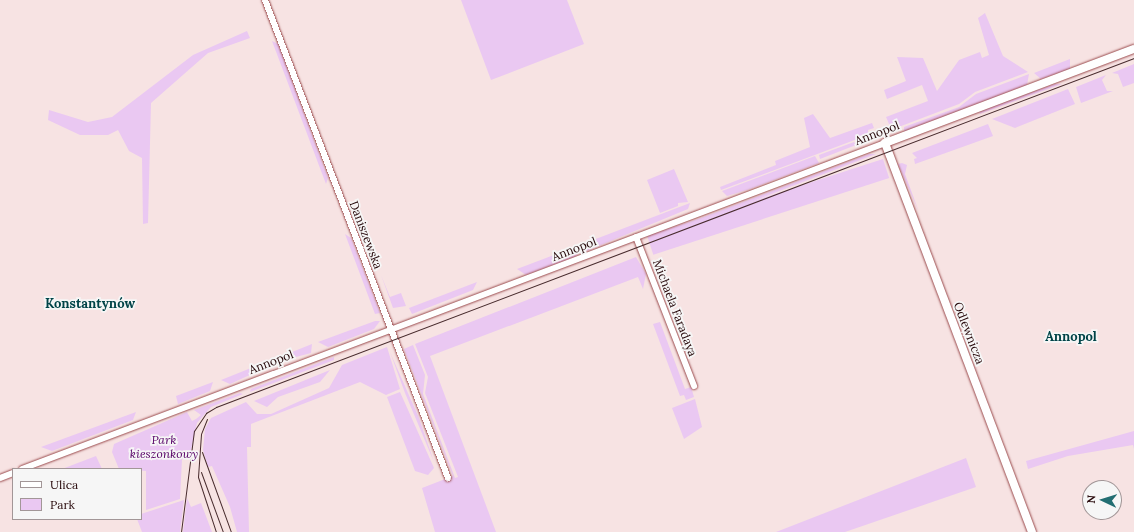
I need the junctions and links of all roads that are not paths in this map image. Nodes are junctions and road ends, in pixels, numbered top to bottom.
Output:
1 (265, 0) edge
2 (1134, 49) edge
3 (885, 143) junction
4 (636, 237) junction
5 (391, 330) junction
6 (694, 386) dead end
7 (25, 468) edge
8 (12, 473) edge
9 (0, 478) edge
10 (448, 478) dead end
11 (1032, 532) edge

1 - 5 street, Daniszewska
2 - 3 street, Annopol
3 - 4 street, Annopol
3 - 11 street, Odlewnicza
4 - 5 street, Annopol
4 - 6 street, Michaela Faradaya
5 - 7 street, Annopol
5 - 10 street, Daniszewska
8 - 9 street

